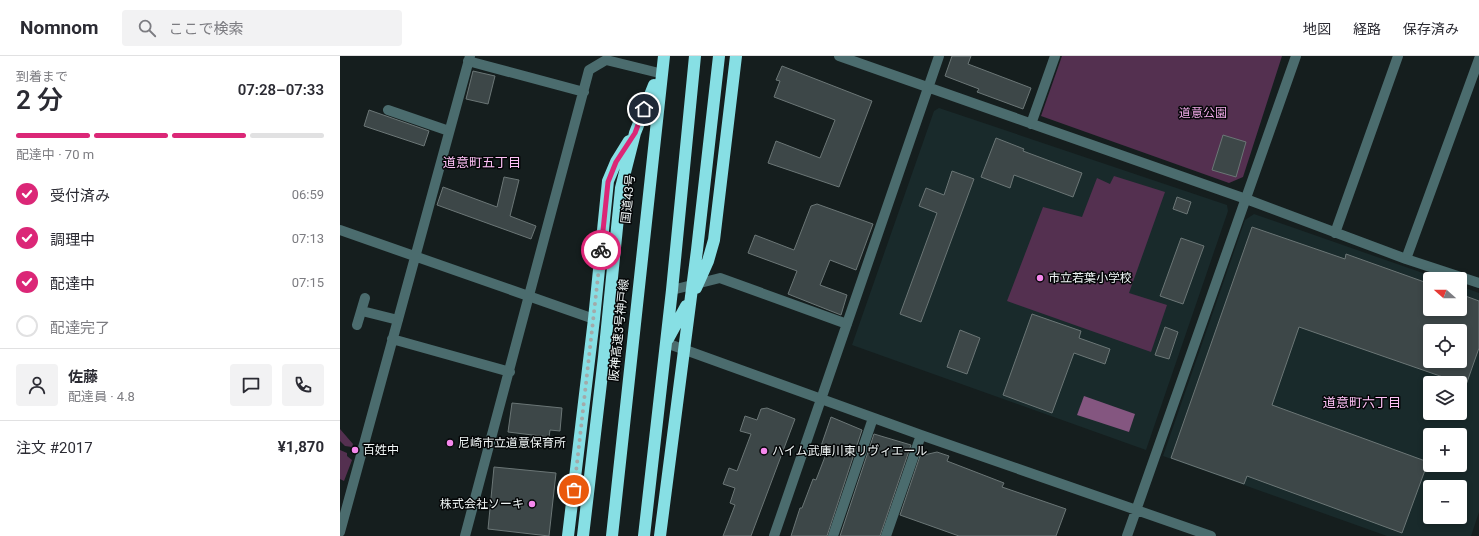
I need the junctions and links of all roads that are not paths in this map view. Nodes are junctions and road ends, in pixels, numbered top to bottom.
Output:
1 (657, 56) edge
2 (664, 56) edge
3 (689, 56) edge
4 (695, 56) edge
5 (719, 56) edge
6 (736, 56) edge
7 (839, 56) edge
8 (939, 56) edge
9 (1055, 56) edge
10 (1296, 56) edge
11 (1398, 56) edge
12 (469, 58) edge
13 (1479, 59) edge
14 (655, 72) junction
15 (654, 85) junction
16 (928, 88) junction
17 (584, 92) junction
18 (388, 110) dead end
19 (1031, 124) junction
20 (449, 131) junction
21 (635, 133) junction
22 (1246, 199) junction
23 (340, 230) edge
24 (1335, 232) junction
25 (415, 257) junction
26 (1406, 259) junction
27 (1479, 283) edge
28 (698, 284) junction
29 (672, 290) junction
30 (530, 297) junction
31 (366, 298) dead end
32 (362, 310) junction
33 (594, 319) junction
34 (398, 320) junction
35 (847, 324) junction
36 (357, 325) dead end
37 (392, 339) junction
38 (666, 343) junction
39 (510, 372) junction
40 (821, 399) junction
41 (873, 418) junction
42 (920, 435) junction
43 (1136, 510) junction
44 (340, 532) edge
45 (465, 536) edge
46 (568, 536) edge
47 (583, 536) edge
48 (605, 536) edge
49 (612, 536) edge
50 (638, 536) edge
51 (644, 536) edge
52 (660, 536) edge
53 (774, 536) edge
54 (833, 536) edge
55 (886, 536) edge
56 (1127, 536) edge
57 (1211, 536) edge

1 - 14 highway, 国道43号
2 - 49 highway, 阪神高速3号神戸線
3 - 50 highway
4 - 29 highway
5 - 52 highway
6 - 28 highway
7 - 16 street
8 - 16 street
9 - 19 street
10 - 22 street
11 - 24 street
12 - 17 street
12 - 20 street
13 - 26 street
14 - 15 highway, 国道43号
14 - 17 street
15 - 21 highway
15 - 48 highway, 国道43号
16 - 19 street
16 - 35 street
17 - 30 street
18 - 20 street
19 - 22 street
20 - 25 street
21 - 33 highway
21 - 47 highway
22 - 24 street
22 - 43 street
23 - 25 street
24 - 26 street
25 - 30 street
25 - 34 street
26 - 27 street
28 - 29 street
28 - 35 street
28 - 38 highway
29 - 38 highway
30 - 33 street
30 - 39 street
31 - 32 street
32 - 34 street
32 - 36 street
33 - 46 highway
34 - 37 street
35 - 40 street
37 - 39 street
37 - 44 street
38 - 40 street
38 - 51 highway
39 - 45 street
40 - 41 street
40 - 53 street
41 - 42 street
41 - 54 street
42 - 43 street
42 - 55 street
43 - 56 street
43 - 57 street

